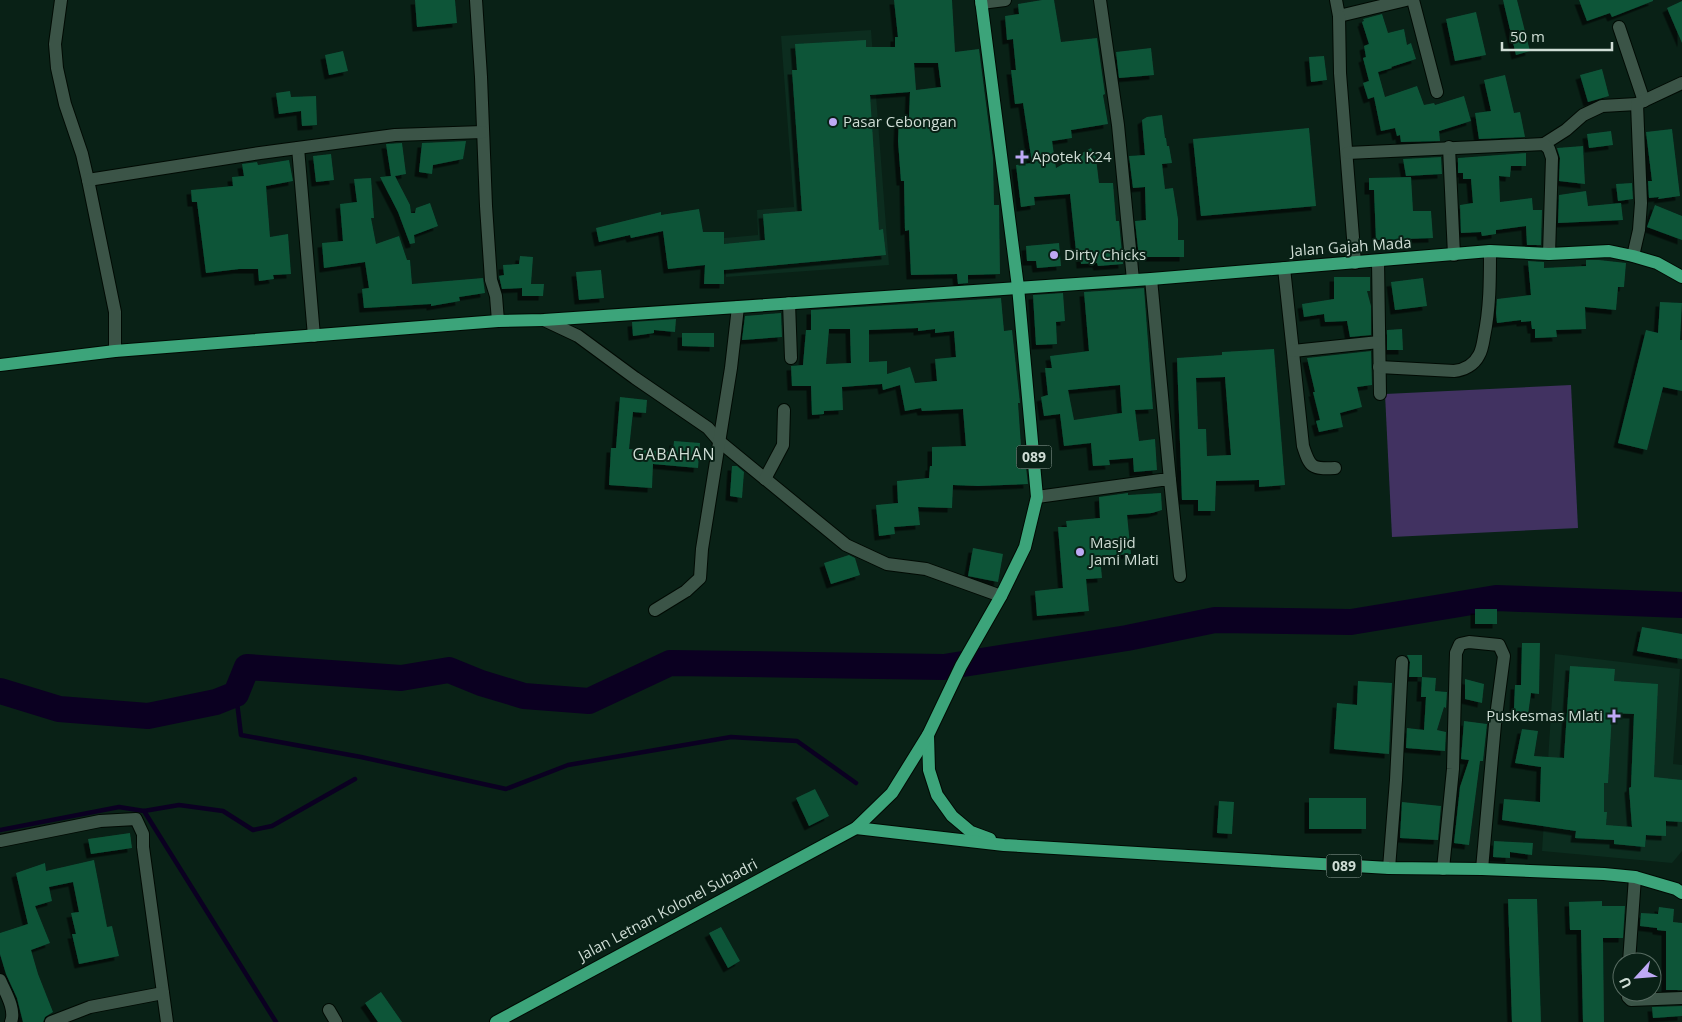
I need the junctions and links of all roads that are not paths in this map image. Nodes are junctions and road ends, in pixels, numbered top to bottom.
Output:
1 (61, 0) edge
2 (476, 0) edge
3 (1006, 0) edge
4 (1100, 0) edge
5 (1336, 0) edge
6 (1406, 0) edge
7 (1414, 0) edge
8 (981, 2) edge
9 (1339, 16) junction
10 (1619, 26) dead end
11 (1682, 83) edge
12 (1437, 92) dead end
13 (1640, 102) junction
14 (483, 132) junction
15 (1544, 144) junction
16 (1449, 147) junction
17 (298, 148) junction
18 (1347, 153) junction
19 (88, 180) junction
20 (1490, 251) junction
21 (1549, 254) junction
22 (1454, 255) junction
23 (1633, 256) junction
24 (1378, 261) junction
25 (1355, 262) junction
26 (1284, 268) junction
27 (1682, 276) edge
28 (1151, 279) junction
29 (1133, 280) junction
30 (1018, 287) junction
31 (789, 303) junction
32 (738, 307) junction
33 (544, 320) junction
34 (498, 321) junction
35 (314, 336) junction
36 (1379, 342) junction
37 (115, 351) junction
38 (1293, 352) junction
39 (791, 358) dead end
40 (0, 365) edge
41 (1379, 367) junction
42 (1380, 394) dead end
43 (784, 410) dead end
44 (720, 442) junction
45 (1335, 468) dead end
46 (766, 479) junction
47 (1170, 480) junction
48 (1037, 497) junction
49 (1180, 576) dead end
50 (1001, 596) junction
51 (654, 610) dead end
52 (1402, 662) dead end
53 (928, 735) junction
54 (856, 828) junction
55 (0, 841) edge
56 (1004, 845) junction
57 (1389, 868) junction
58 (1443, 869) junction
59 (1482, 869) junction
60 (1635, 877) junction
61 (1680, 888) edge
62 (1630, 952) edge
63 (0, 980) edge
64 (164, 993) junction
65 (1682, 998) edge
66 (1662, 999) edge
67 (329, 1010) dead end
68 (12, 1022) edge
69 (51, 1022) edge
70 (167, 1022) edge
71 (336, 1022) edge
72 (496, 1022) edge

1 - 19 street
2 - 14 street
3 - 8 street
4 - 29 street
5 - 9 street
6 - 9 street
7 - 12 street
8 - 30 main road
9 - 18 street
10 - 13 street
11 - 13 street
13 - 15 street
13 - 23 street
14 - 17 street
14 - 34 street
15 - 16 street
15 - 21 street
16 - 18 street
16 - 22 street
17 - 19 street
17 - 35 street
18 - 25 street
19 - 37 street
20 - 21 main road, Jalan Gajah Mada
20 - 22 main road, Jalan Gajah Mada
20 - 41 street
21 - 23 main road, Jalan Gajah Mada
22 - 24 main road, Jalan Gajah Mada
23 - 27 main road, Jalan Gajah Mada
24 - 25 main road, Jalan Gajah Mada
24 - 36 street
25 - 26 main road, Jalan Gajah Mada
26 - 28 main road, Jalan Gajah Mada
26 - 38 street
28 - 29 main road, Jalan Gajah Mada
28 - 47 street
29 - 30 main road, Jalan Gajah Mada
30 - 31 main road, Jalan Gajah Mada
30 - 48 main road, 089
31 - 32 main road, Jalan Gajah Mada
31 - 39 street
32 - 33 main road, Jalan Gajah Mada
32 - 44 street
33 - 34 main road, Jalan Gajah Mada
33 - 44 street
34 - 35 main road, Jalan Gajah Mada
35 - 37 main road, Jalan Gajah Mada
36 - 38 street
36 - 41 street
37 - 40 main road, Jalan Gajah Mada
38 - 45 street
41 - 42 street
43 - 46 street
44 - 46 street
44 - 51 street
46 - 50 street
47 - 48 street
47 - 49 street
48 - 50 main road, 089
50 - 53 main road, 089
52 - 57 street
53 - 54 main road, Jalan Letnan Kolonel Subadri
53 - 56 main road, 089
54 - 56 main road
54 - 72 main road, Jalan Letnan Kolonel Subadri
55 - 64 street
56 - 57 main road, 089
57 - 58 main road, 089
58 - 59 main road, 089
58 - 59 street
59 - 60 main road, 089
60 - 61 main road, 089
60 - 62 street
63 - 68 street
64 - 69 street
64 - 70 street
65 - 66 street
67 - 71 street

